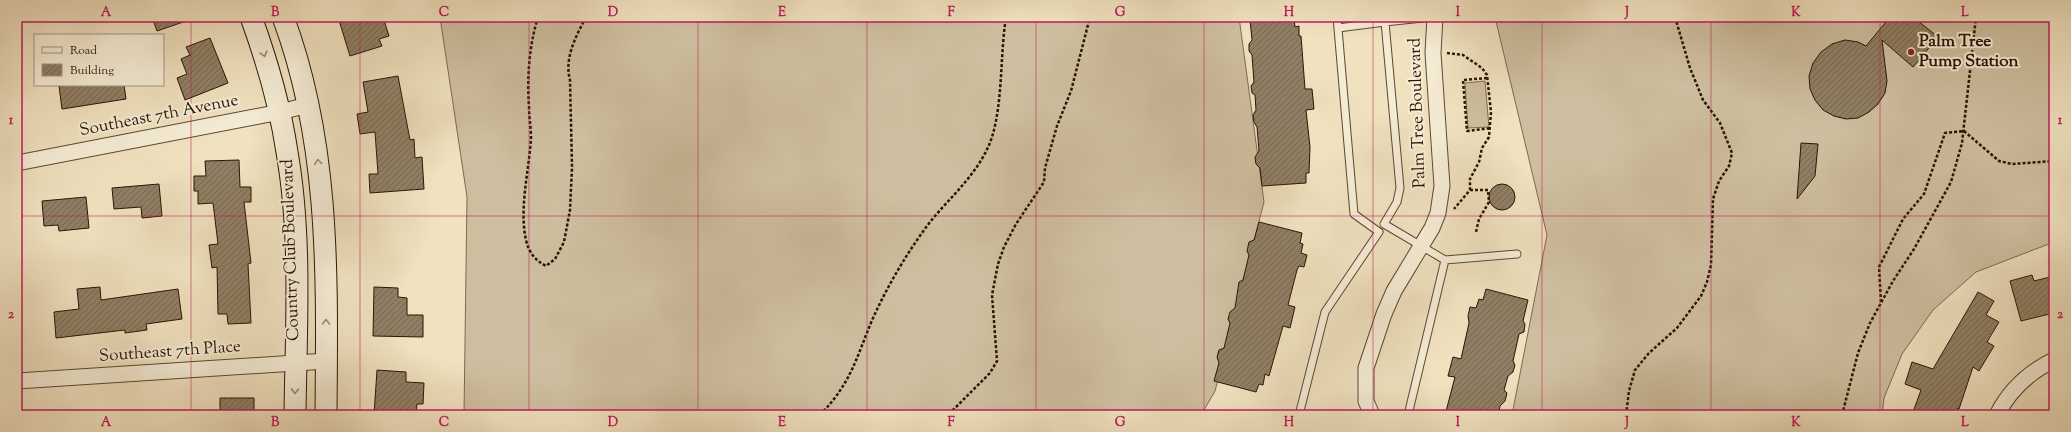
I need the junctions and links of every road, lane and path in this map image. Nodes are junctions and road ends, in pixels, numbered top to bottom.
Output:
1 (251, 17) edge
2 (283, 17) edge
3 (538, 17) edge
4 (586, 17) edge
5 (1006, 17) edge
6 (1090, 17) edge
7 (1337, 17) edge
8 (1433, 17) edge
9 (1676, 17) edge
10 (1976, 17) edge
11 (1385, 19) edge
12 (1338, 28) junction
13 (1433, 53) junction
14 (1487, 78) junction
15 (308, 105) junction
16 (280, 112) junction
17 (1491, 128) junction
18 (1964, 130) junction
19 (2054, 161) edge
20 (17, 163) edge
21 (1384, 224) junction
22 (1379, 232) junction
23 (1476, 232) dead end
24 (1421, 246) junction
25 (1517, 254) dead end
26 (1445, 260) junction
27 (1882, 302) junction
28 (2054, 360) edge
29 (326, 361) junction
30 (296, 363) junction
31 (17, 380) edge
32 (295, 415) edge
33 (326, 415) edge
34 (820, 415) edge
35 (950, 415) edge
36 (1299, 415) edge
37 (1372, 415) edge
38 (1408, 415) edge
39 (1626, 415) edge
40 (1842, 415) edge
41 (1997, 415) edge

1 -> 16 main road, Country Club Boulevard
2 - 15 main road, Country Club Boulevard
3 - 4 path
5 - 34 path
6 - 35 path
7 - 12 lane
8 - 11 lane
8 - 13 street, Palm Tree Boulevard
9 - 39 path
10 - 18 path
11 - 12 lane
11 - 21 lane
12 - 22 lane
13 - 14 path
13 - 24 street, Palm Tree Boulevard
14 - 17 path
14 - 17 path
15 - 16 street, Southeast 7th Avenue
29 -> 15 main road, Country Club Boulevard
16 - 20 street, Southeast 7th Avenue
16 - 30 main road, Country Club Boulevard
17 - 23 path
18 - 19 path
18 - 27 path
18 - 27 path
21 - 22 lane
21 - 24 lane
22 - 36 lane
24 - 26 lane
24 - 37 street, Palm Tree Boulevard
25 - 26 lane
26 - 38 lane
27 - 40 path
28 - 41 street
29 - 30 street, Southeast 7th Place
29 - 33 main road, Country Club Boulevard
30 - 31 street, Southeast 7th Place
30 -> 32 main road, Country Club Boulevard

